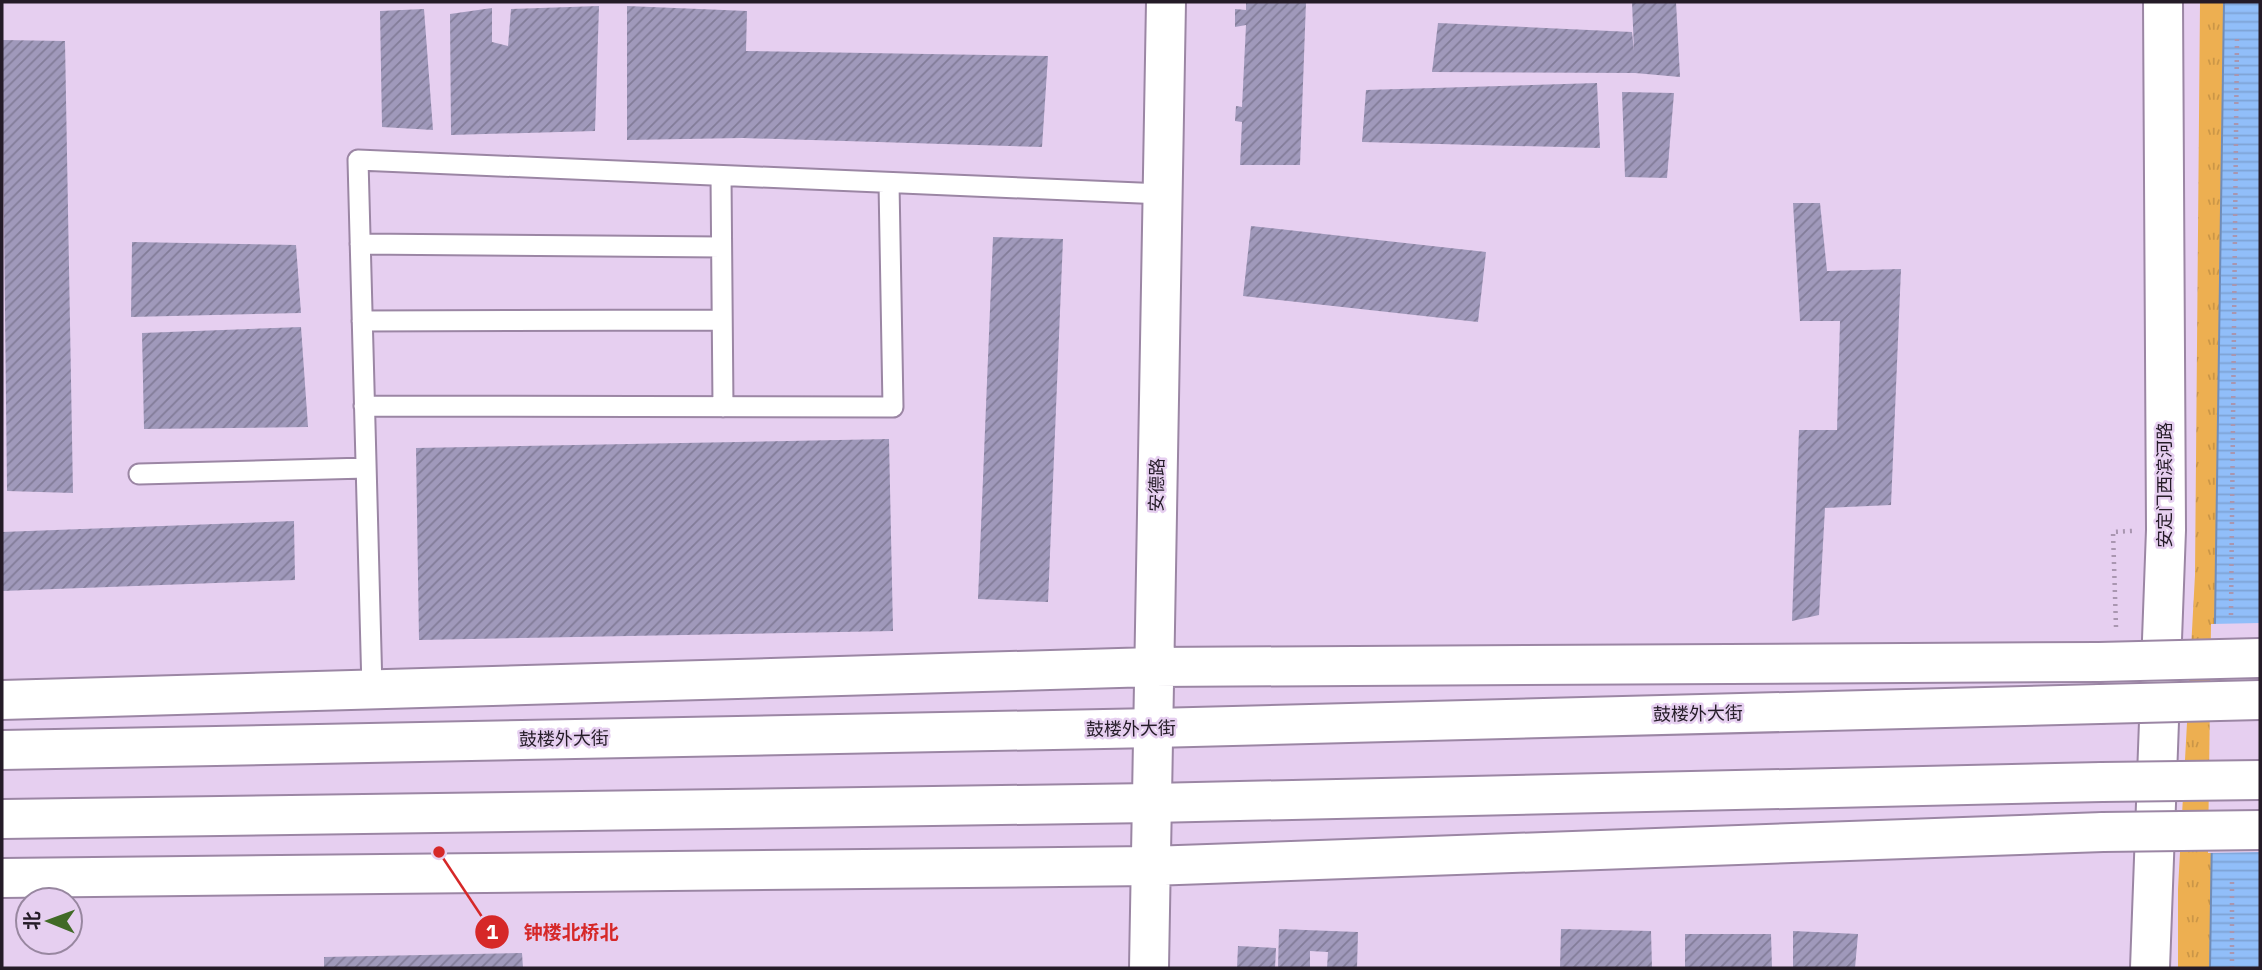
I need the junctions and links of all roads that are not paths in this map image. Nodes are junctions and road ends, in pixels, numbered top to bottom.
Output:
1 (1166, 2) edge
2 (2163, 2) edge
3 (721, 176) junction
4 (889, 183) junction
5 (1163, 194) junction
6 (360, 244) junction
7 (721, 247) junction
8 (722, 320) junction
9 (362, 321) junction
10 (364, 406) junction
11 (723, 407) junction
12 (366, 468) junction
13 (139, 474) dead end
14 (2260, 658) edge
15 (1153, 667) junction
16 (372, 689) junction
17 (2, 700) edge
18 (2260, 700) edge
19 (1154, 728) junction
20 (2, 750) edge
21 (2260, 780) edge
22 (1152, 803) junction
23 (2, 819) edge
24 (2260, 830) edge
25 (1150, 866) junction
26 (2, 878) edge
27 (1149, 968) edge
28 (2150, 968) edge

1 - 5 street, 安德路
2 - 28 street, 安定门西滨河路
3 - 4 lane
3 - 6 lane
3 - 7 lane
4 - 5 lane
4 - 11 lane
5 - 15 street, 安德路
6 - 7 lane
6 - 9 lane
7 - 8 lane
8 - 9 lane
8 - 11 lane
9 - 10 lane
10 - 11 lane
10 - 12 lane
12 - 13 lane
12 - 16 lane
14 - 15 street, bridge
15 - 16 street
15 - 19 street, 安德路
16 - 17 street
18 - 19 street, 鼓楼外大街, bridge
19 - 20 street, 鼓楼外大街
19 - 22 street, 安德路
21 - 22 street, bridge
22 - 23 street
22 - 25 street, 安德路
24 - 25 street, bridge
25 - 26 street
25 - 27 street, 安德路

